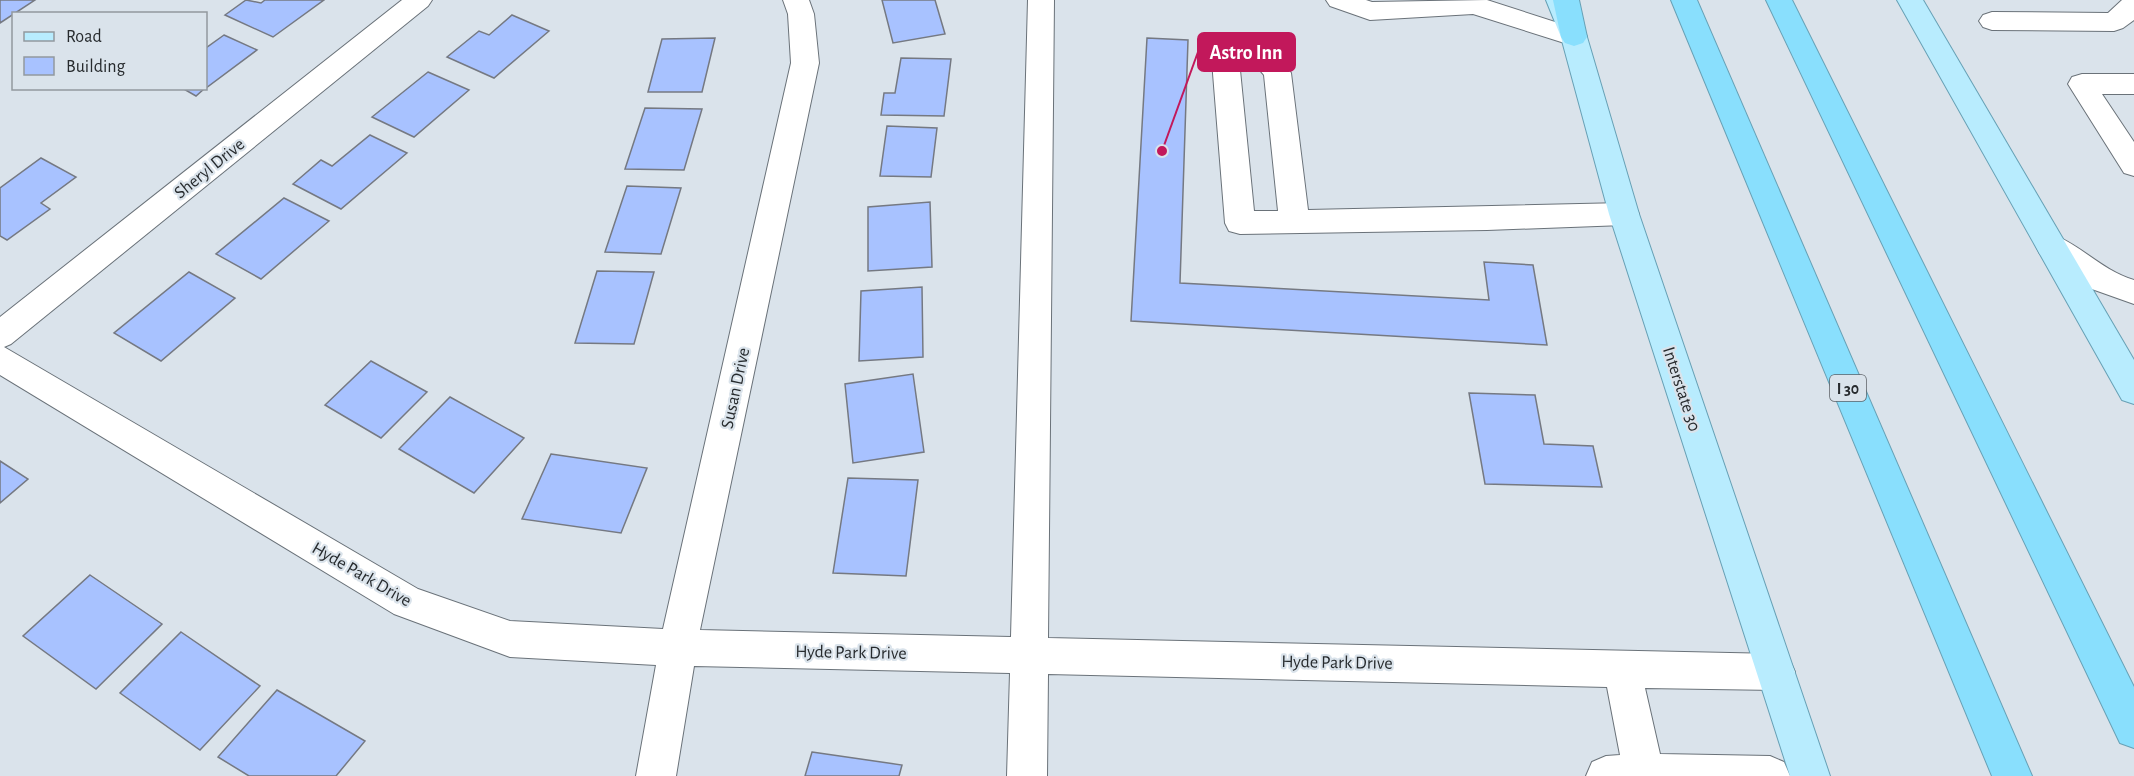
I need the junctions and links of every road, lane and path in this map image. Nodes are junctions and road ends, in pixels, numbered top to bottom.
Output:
1 (419, 0) edge
2 (796, 0) edge
3 (1041, 0) edge
4 (1339, 0) edge
5 (1559, 0) edge
6 (1566, 0) edge
7 (1684, 0) edge
8 (1779, 0) edge
9 (1910, 0) edge
10 (2134, 2) edge
11 (1992, 21) dead end
12 (1574, 37) junction
13 (2134, 84) edge
14 (2134, 165) edge
15 (1624, 214) junction
16 (1294, 222) junction
17 (2051, 246) junction
18 (2134, 292) edge
19 (0, 335) edge
20 (0, 359) edge
21 (2130, 376) edge
22 (678, 648) junction
23 (1030, 656) junction
24 (1622, 668) junction
25 (1776, 672) junction
26 (2134, 729) edge
27 (1644, 774) junction
28 (656, 776) edge
29 (1027, 776) edge
30 (1606, 776) edge
31 (1710, 776) edge
32 (1770, 776) edge
33 (1810, 776) edge
34 (2012, 776) edge

1 - 19 street, Sheryl Drive
2 - 22 street, Susan Drive
3 - 23 street
4 - 12 street
5 - 12 main road, Interstate 30
6 - 12 highway
7 - 34 highway, I 30
8 - 26 highway
9 - 17 main road
10 - 11 street
12 - 15 main road, Interstate 30
13 - 14 street
15 - 16 street
15 - 25 main road, Interstate 30
16 - 16 street
17 - 18 street
17 - 21 main road
20 - 22 street, Hyde Park Drive
22 - 23 street, Hyde Park Drive
22 - 28 street, Susan Drive
23 - 24 street, Hyde Park Drive
23 - 29 street
24 - 25 street, Hyde Park Drive
24 - 27 street
25 - 33 main road, Interstate 30
27 - 30 street
27 - 31 street
31 - 32 street

